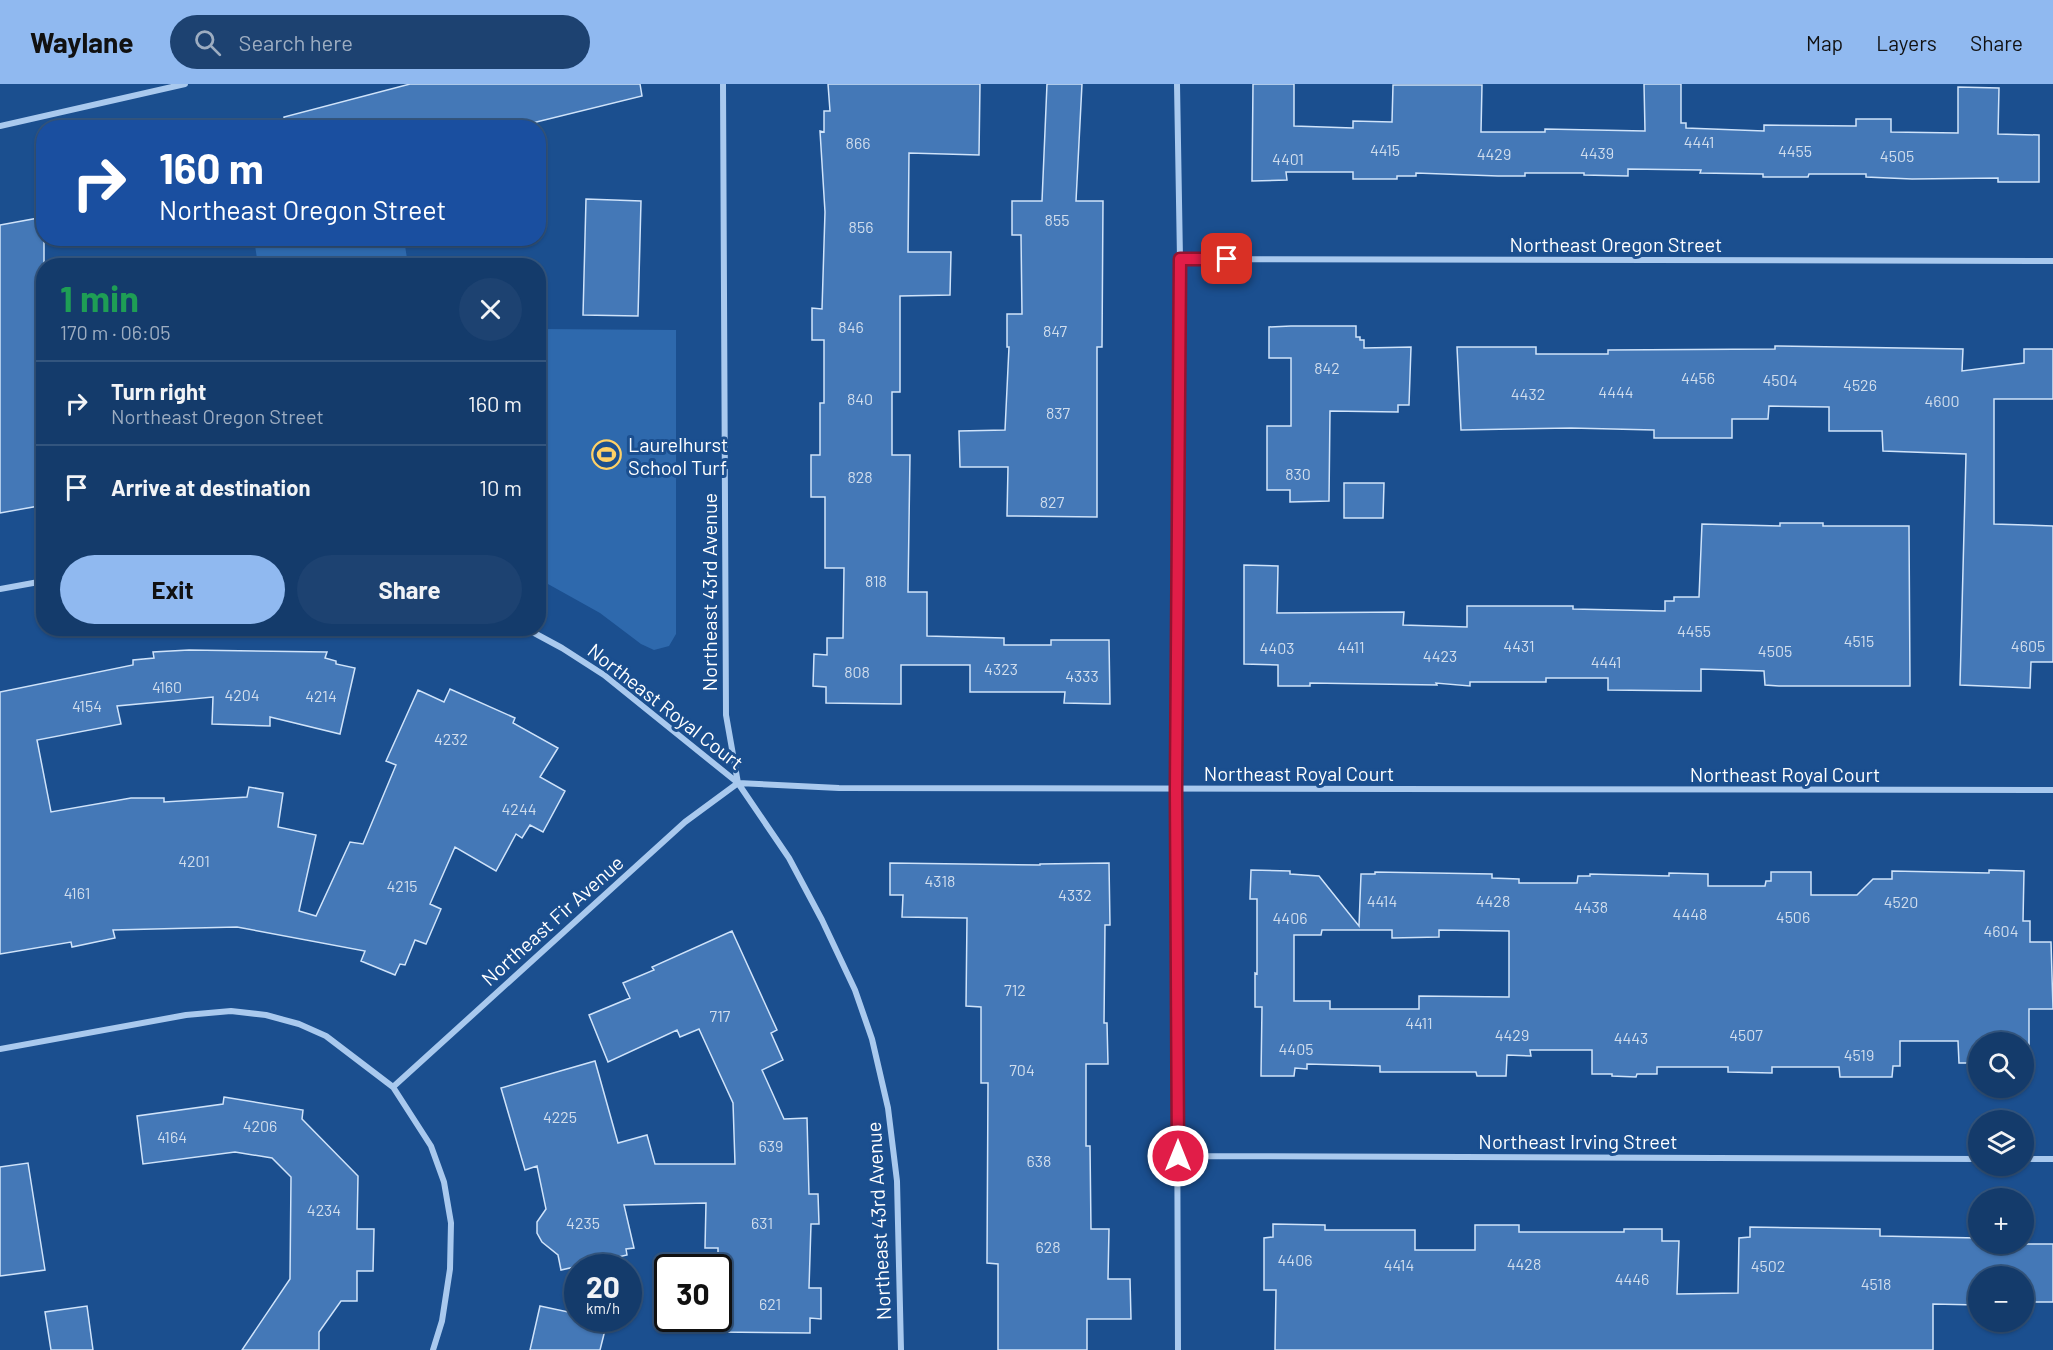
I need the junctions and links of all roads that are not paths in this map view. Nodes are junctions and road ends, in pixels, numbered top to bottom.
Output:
1 (185, 84) edge
2 (723, 84) edge
3 (1178, 84) edge
4 (0, 126) edge
5 (1180, 259) junction
6 (2053, 261) edge
7 (36, 583) edge
8 (0, 590) edge
9 (540, 636) edge
10 (738, 783) junction
11 (1176, 789) junction
12 (2053, 790) edge
13 (0, 1049) edge
14 (393, 1087) junction
15 (1178, 1156) junction
16 (1968, 1159) edge
17 (2034, 1159) edge
18 (2053, 1159) edge
19 (434, 1350) edge
20 (901, 1350) edge
21 (1178, 1350) edge

1 - 4 street
2 - 10 street, Northeast 43rd Avenue
3 - 5 street
5 - 6 street, Northeast Oregon Street
5 - 11 street
7 - 8 street
9 - 10 street, Northeast Royal Court
10 - 11 street, Northeast Royal Court
10 - 14 street, Northeast Fir Avenue
10 - 20 street, Northeast 43rd Avenue
11 - 12 street, Northeast Royal Court
11 - 15 street
13 - 14 street
14 - 19 street
15 - 16 street, Northeast Irving Street
15 - 21 street
17 - 18 street

